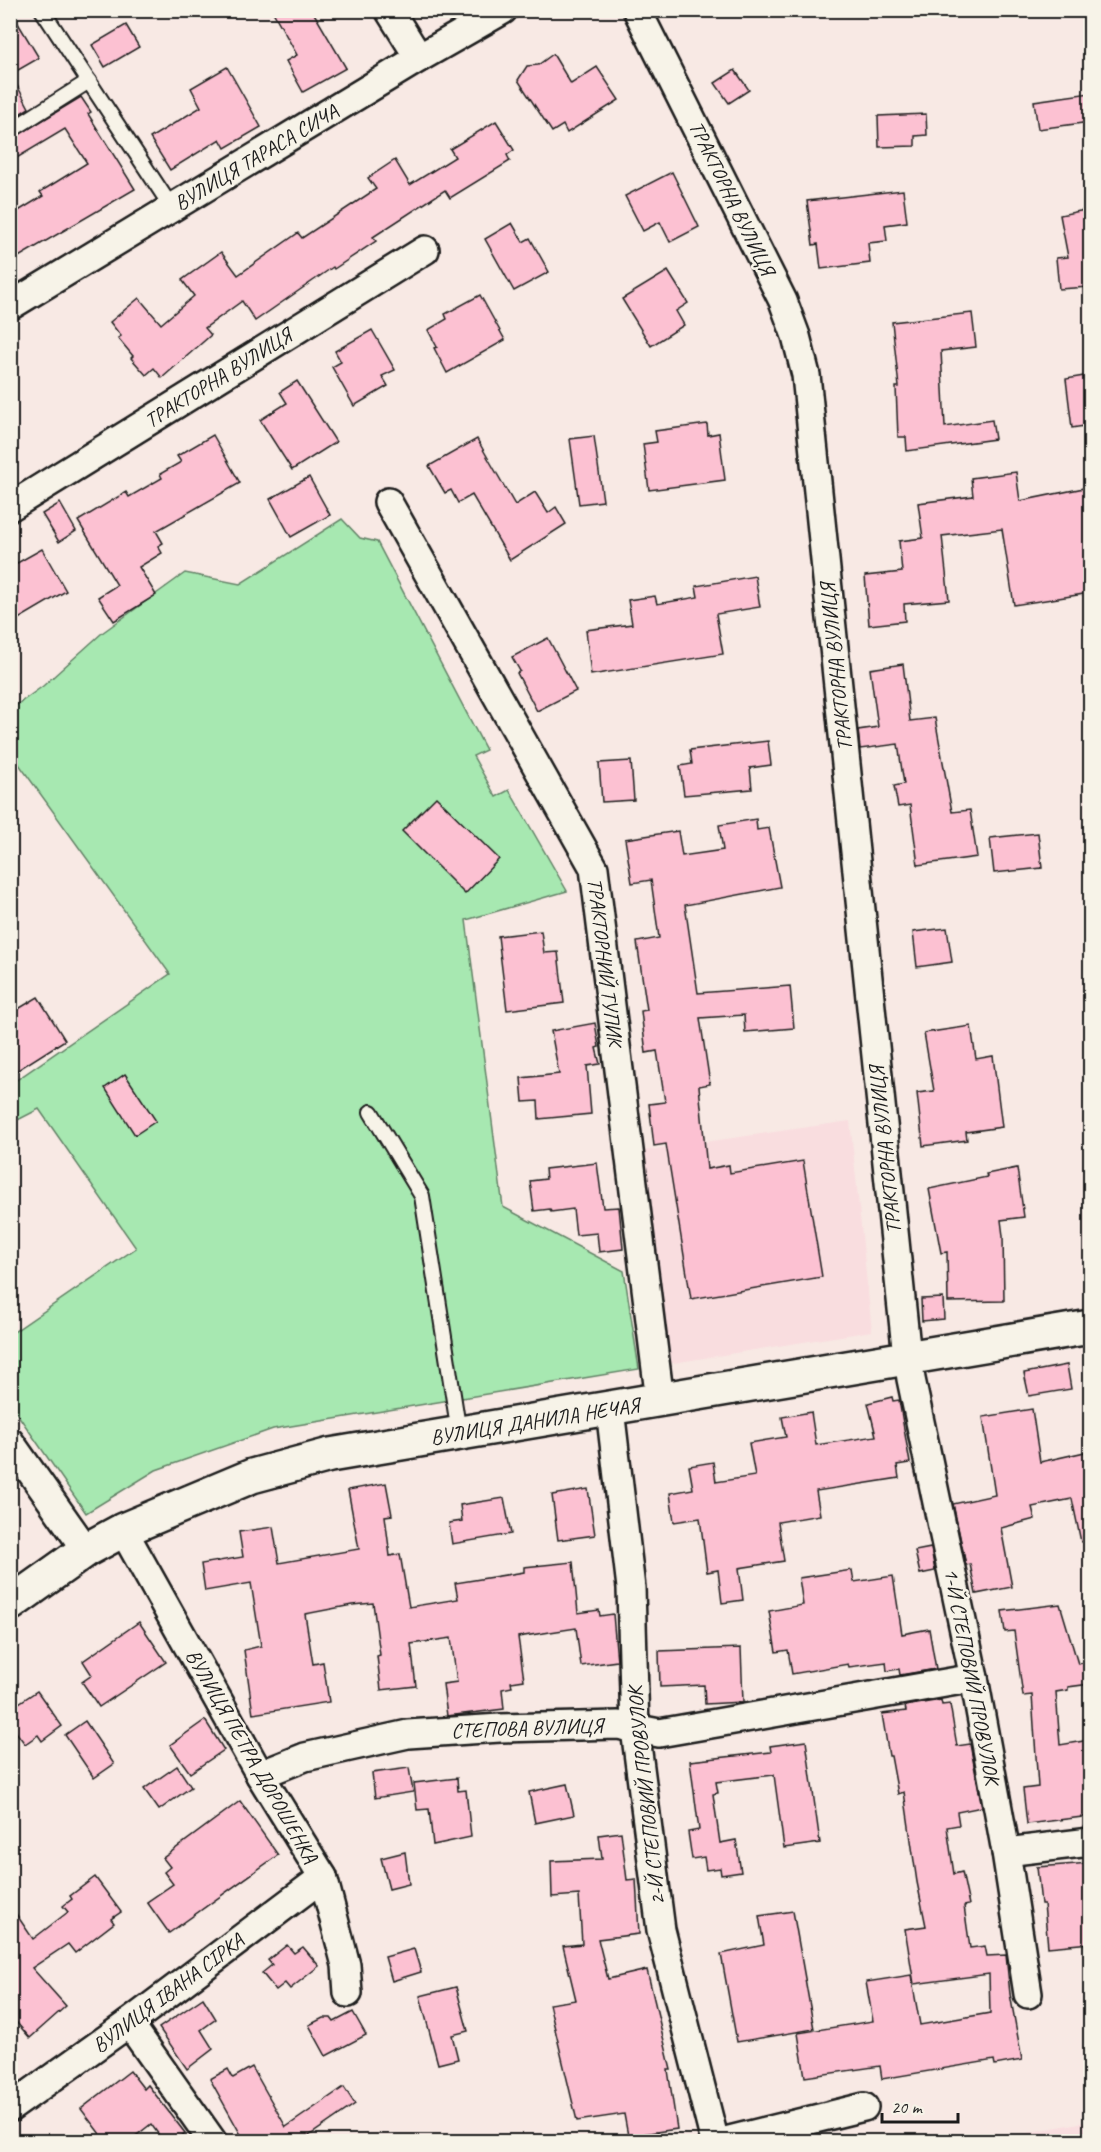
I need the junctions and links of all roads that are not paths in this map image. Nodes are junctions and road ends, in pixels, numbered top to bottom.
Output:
1 (42, 10) edge
2 (389, 10) edge
3 (503, 10) edge
4 (638, 10) edge
5 (419, 58) junction
6 (89, 81) junction
7 (10, 131) edge
8 (172, 208) junction
9 (425, 250) dead end
10 (10, 306) edge
11 (388, 502) dead end
12 (10, 507) edge
13 (371, 1112) dead end
14 (1090, 1327) edge
15 (908, 1359) junction
16 (660, 1401) junction
17 (610, 1409) junction
18 (459, 1433) junction
19 (10, 1442) edge
20 (123, 1530) junction
21 (86, 1550) junction
22 (10, 1604) edge
23 (974, 1678) junction
24 (634, 1729) junction
25 (260, 1775) junction
26 (1090, 1842) edge
27 (1006, 1852) junction
28 (323, 1876) junction
29 (348, 1993) dead end
30 (1028, 1994) dead end
31 (129, 2023) junction
32 (864, 2107) dead end
33 (10, 2108) edge
34 (213, 2142) edge
35 (715, 2142) edge
36 (721, 2142) edge

1 - 6 lane
2 - 5 street
3 - 5 street, ВУЛИЦЯ ТАРАСА СИЧА
4 - 15 street, ТРАКТОРНА ВУЛИЦЯ
5 - 8 street, ВУЛИЦЯ ТАРАСА СИЧА
6 - 7 lane
6 - 8 lane
8 - 10 street, ВУЛИЦЯ ТАРАСА СИЧА
9 - 12 street, ТРАКТОРНА ВУЛИЦЯ
11 - 16 street, ТРАКТОРНИЙ ТУПИК
13 - 18 lane
14 - 15 main road, ВУЛИЦЯ ДАНИЛА НЕЧАЯ
15 - 16 main road, ВУЛИЦЯ ДАНИЛА НЕЧАЯ
15 - 23 street, 1-Й СТЕПОВИЙ ПРОВУЛОК
16 - 17 main road, ВУЛИЦЯ ДАНИЛА НЕЧАЯ
17 - 18 main road, ВУЛИЦЯ ДАНИЛА НЕЧАЯ
17 - 24 street, 2-Й СТЕПОВИЙ ПРОВУЛОК
18 - 20 main road, ВУЛИЦЯ ДАНИЛА НЕЧАЯ
19 - 21 street
20 - 21 main road, ВУЛИЦЯ ДАНИЛА НЕЧАЯ
20 - 25 street, ВУЛИЦЯ ПЕТРА ДОРОШЕНКА
21 - 22 main road, ВУЛИЦЯ ДАНИЛА НЕЧАЯ
23 - 24 street, СТЕПОВА ВУЛИЦЯ
23 - 27 street, 1-Й СТЕПОВИЙ ПРОВУЛОК
24 - 25 street, СТЕПОВА ВУЛИЦЯ
24 - 35 street, 2-Й СТЕПОВИЙ ПРОВУЛОК
25 - 28 street, ВУЛИЦЯ ПЕТРА ДОРОШЕНКА
26 - 27 street
27 - 30 street, 1-Й СТЕПОВИЙ ПРОВУЛОК
28 - 29 street, ВУЛИЦЯ ПЕТРА ДОРОШЕНКА
28 - 31 street, ВУЛИЦЯ ІВАНА СІРКА
31 - 33 street, ВУЛИЦЯ ІВАНА СІРКА
31 - 34 street
32 - 36 street

